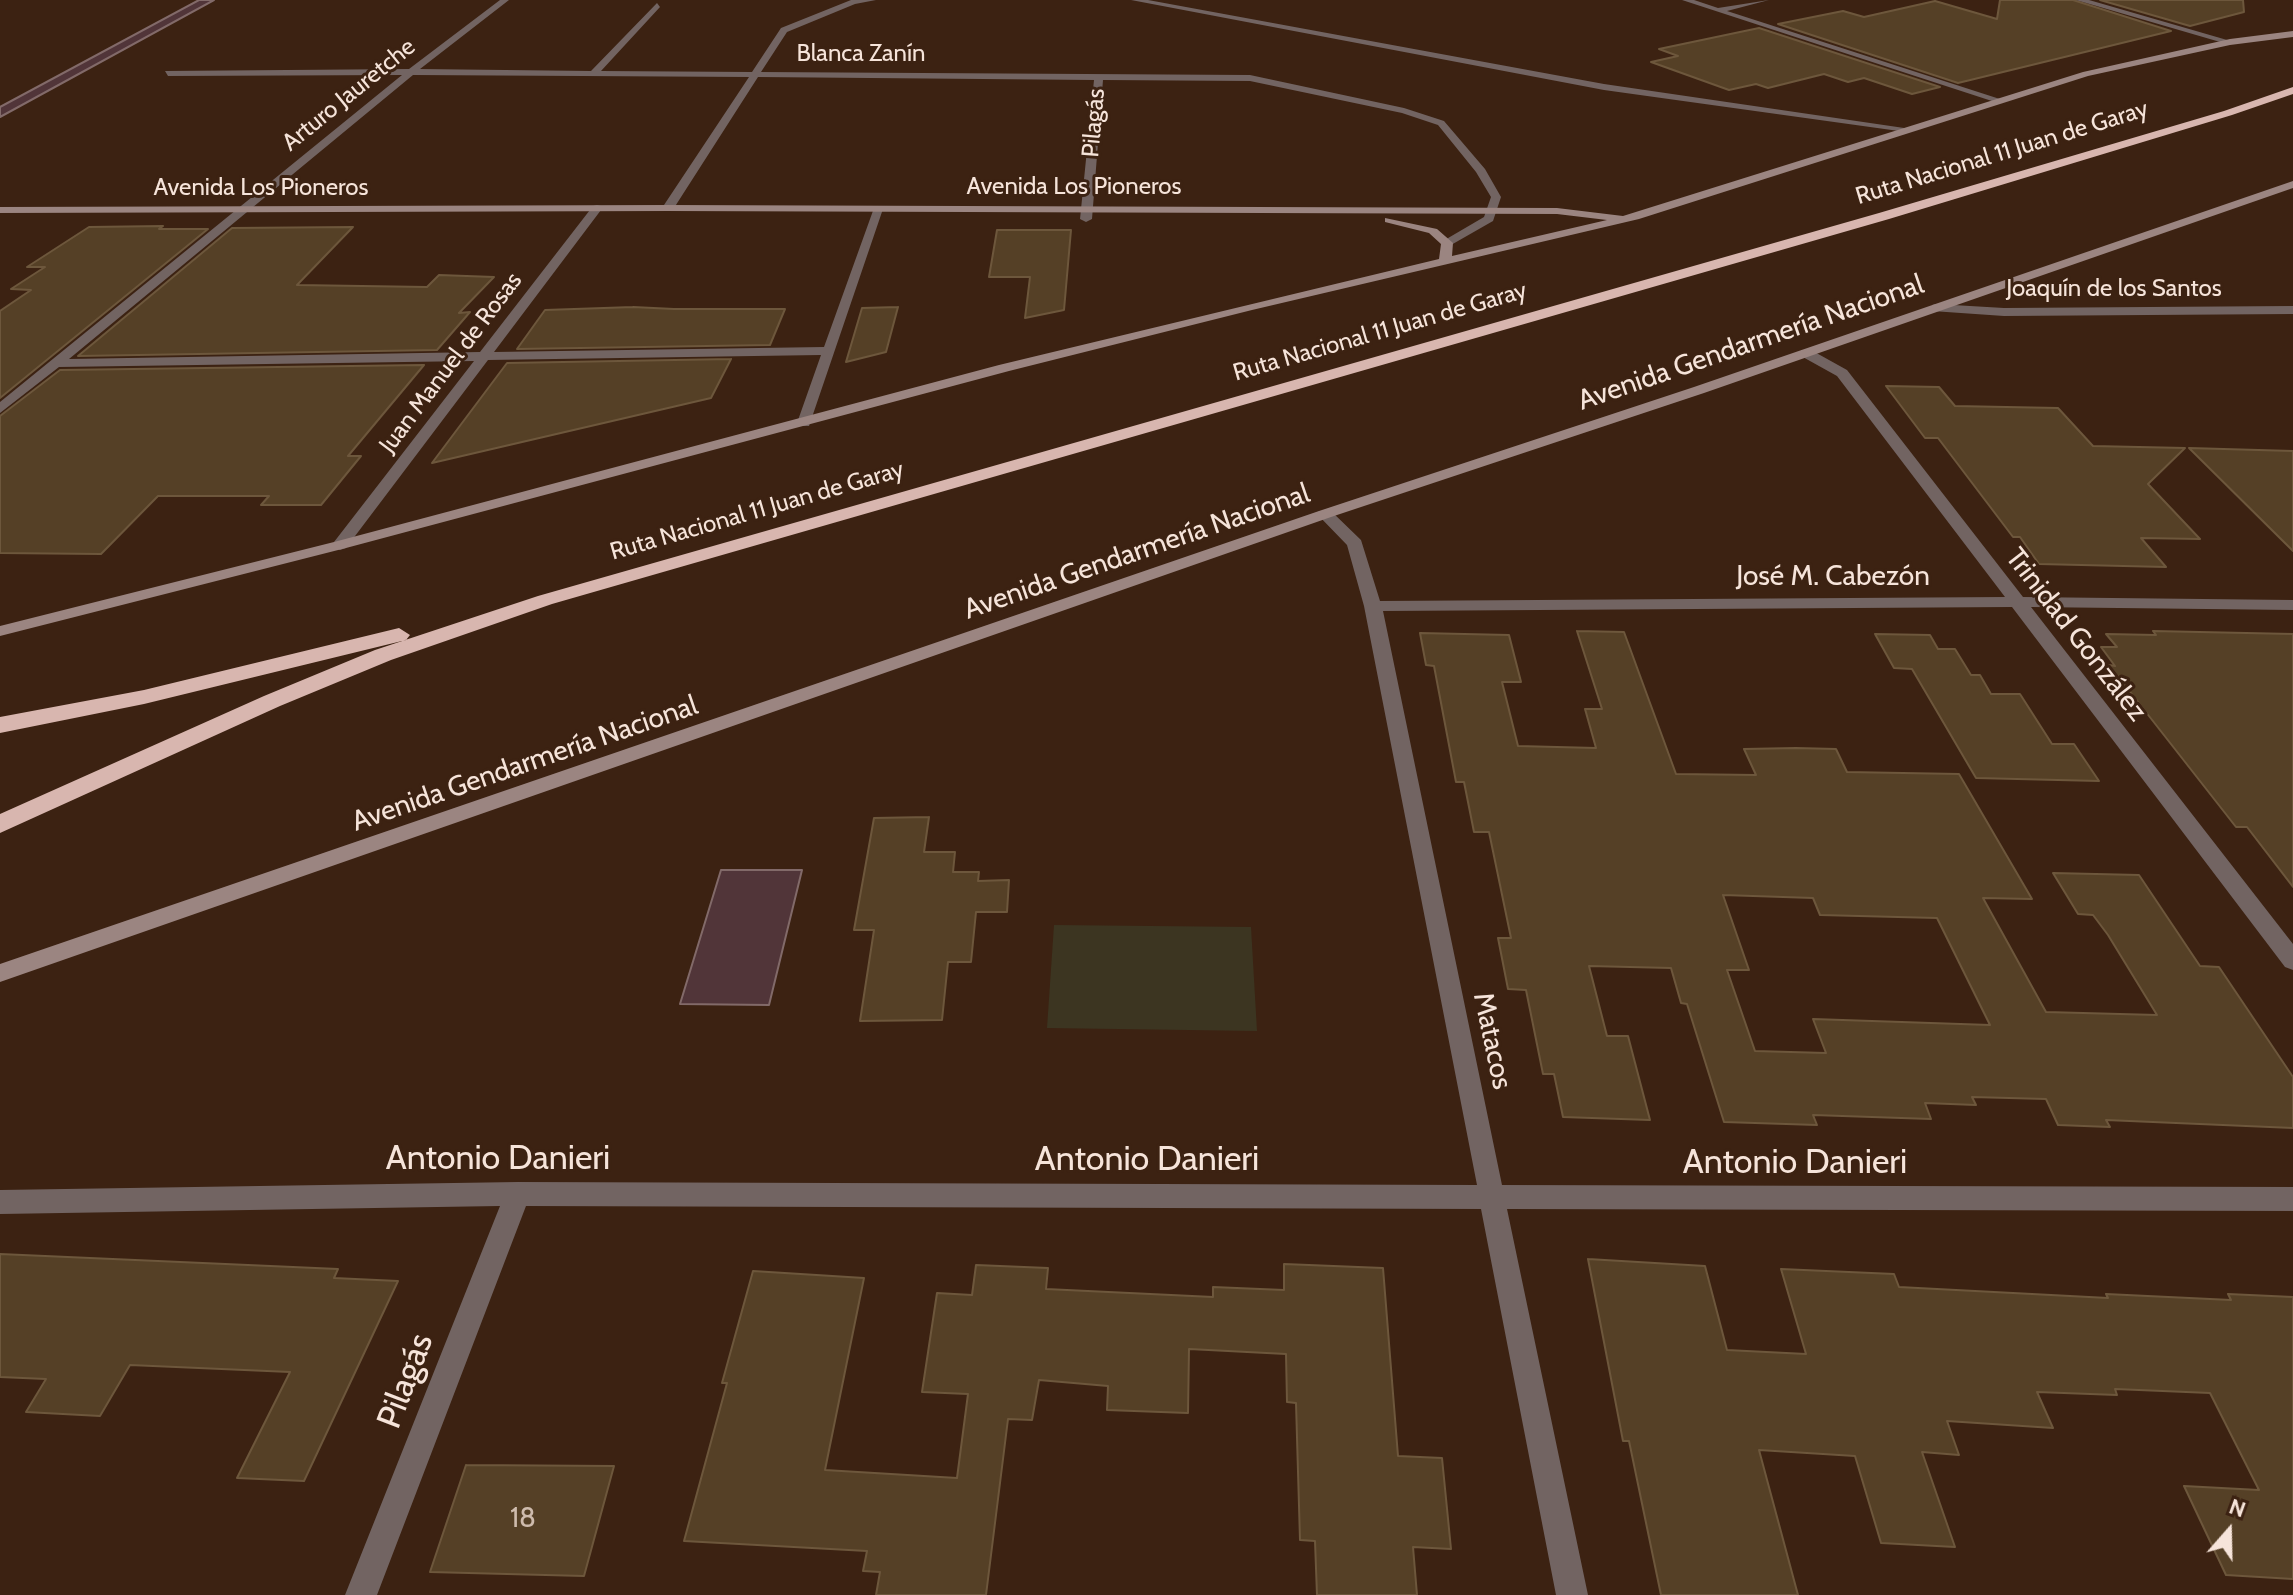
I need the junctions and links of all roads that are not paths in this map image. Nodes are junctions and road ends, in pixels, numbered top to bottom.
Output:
1 (505, 0) edge
2 (872, 0) edge
3 (1135, 0) edge
4 (1169, 0) edge
5 (1686, 0) edge
6 (1765, 0) edge
7 (2080, 0) edge
8 (1151, 3) junction
9 (657, 5) dead end
10 (1717, 10) junction
11 (2293, 34) edge
12 (2230, 42) junction
13 (411, 72) junction
14 (168, 73) dead end
15 (594, 73) junction
16 (758, 74) junction
17 (1099, 75) junction
18 (2293, 90) edge
19 (2001, 101) junction
20 (2293, 104) edge
21 (2228, 113) junction
22 (1906, 129) junction
23 (2293, 184) edge
24 (668, 208) junction
25 (0, 210) edge
26 (243, 210) junction
27 (1493, 211) junction
28 (593, 213) junction
29 (878, 213) junction
30 (1086, 214) junction
31 (1626, 219) junction
32 (1447, 243) junction
33 (1445, 262) junction
34 (1936, 308) junction
35 (2293, 310) edge
36 (2276, 312) junction
37 (2293, 324) edge
38 (829, 351) junction
39 (1806, 353) junction
40 (483, 358) junction
41 (58, 363) junction
42 (0, 409) edge
43 (804, 423) junction
44 (1325, 514) junction
45 (340, 545) junction
46 (545, 600) junction
47 (2016, 602) junction
48 (2293, 605) edge
49 (1373, 606) junction
50 (0, 631) edge
51 (0, 725) edge
52 (0, 824) edge
53 (2293, 961) edge
54 (0, 973) edge
55 (518, 1194) junction
56 (1494, 1198) junction
57 (2293, 1199) edge
58 (0, 1202) edge
59 (361, 1595) edge
60 (1572, 1595) edge

1 - 13 street, Arturo Jauretche
2 - 16 street
3 - 8 street
4 - 8 street
5 - 10 street
6 - 10 street
7 - 12 street
8 - 22 street
9 - 15 street
10 - 19 street
11 - 12 main road
12 - 19 main road
13 - 14 street, Blanca Zanín
13 - 15 street, Blanca Zanín
13 - 26 street, Arturo Jauretche
15 - 16 street, Blanca Zanín
16 - 17 street, Blanca Zanín
16 - 24 street
17 - 27 street, Blanca Zanín
17 - 30 street, Pilagás
18 - 21 highway, Ruta Nacional 11 Juan de Garay
19 - 22 main road
20 - 21 highway, Ruta Nacional 11 Juan de Garay
21 - 46 highway, Ruta Nacional 11 Juan de Garay
22 - 31 main road
23 - 34 main road, Avenida Gendarmería Nacional
24 - 28 main road, Avenida Los Pioneros
24 - 29 main road, Avenida Los Pioneros
25 - 26 main road, Avenida Los Pioneros
26 - 28 main road, Avenida Los Pioneros
26 - 41 street, Arturo Jauretche
27 - 30 main road, Avenida Los Pioneros
27 - 31 main road, Avenida Los Pioneros
27 - 32 street
28 - 29 main road, Avenida Los Pioneros
28 - 40 street, Juan Manuel de Rosas
29 - 30 main road, Avenida Los Pioneros
29 - 38 street
30 - 32 main road, Avenida Los Pioneros
31 - 33 main road
32 - 33 main road
33 - 43 main road
34 - 36 street, Joaquín de los Santos
34 - 39 main road, Avenida Gendarmería Nacional
35 - 36 street, Joaquín de los Santos
36 - 37 street
38 - 40 street
38 - 43 street
39 - 44 main road, Avenida Gendarmería Nacional
39 - 47 street, Trinidad González
40 - 41 street
40 - 45 street, Juan Manuel de Rosas
41 - 42 street, Arturo Jauretche
43 - 45 main road
44 - 49 street, Matacos
44 - 54 main road, Avenida Gendarmería Nacional
45 - 50 main road
46 - 51 highway, Ruta Nacional 11 Juan de Garay
46 - 52 highway, Ruta Nacional 11 Juan de Garay
47 - 48 street, José M. Cabezón
47 - 49 street, José M. Cabezón
47 - 53 street, Trinidad González
49 - 56 street, Matacos
55 - 56 street, Antonio Danieri
55 - 58 street, Antonio Danieri
55 - 59 street, Pilagás
56 - 57 street, Antonio Danieri
56 - 60 street, Matacos

